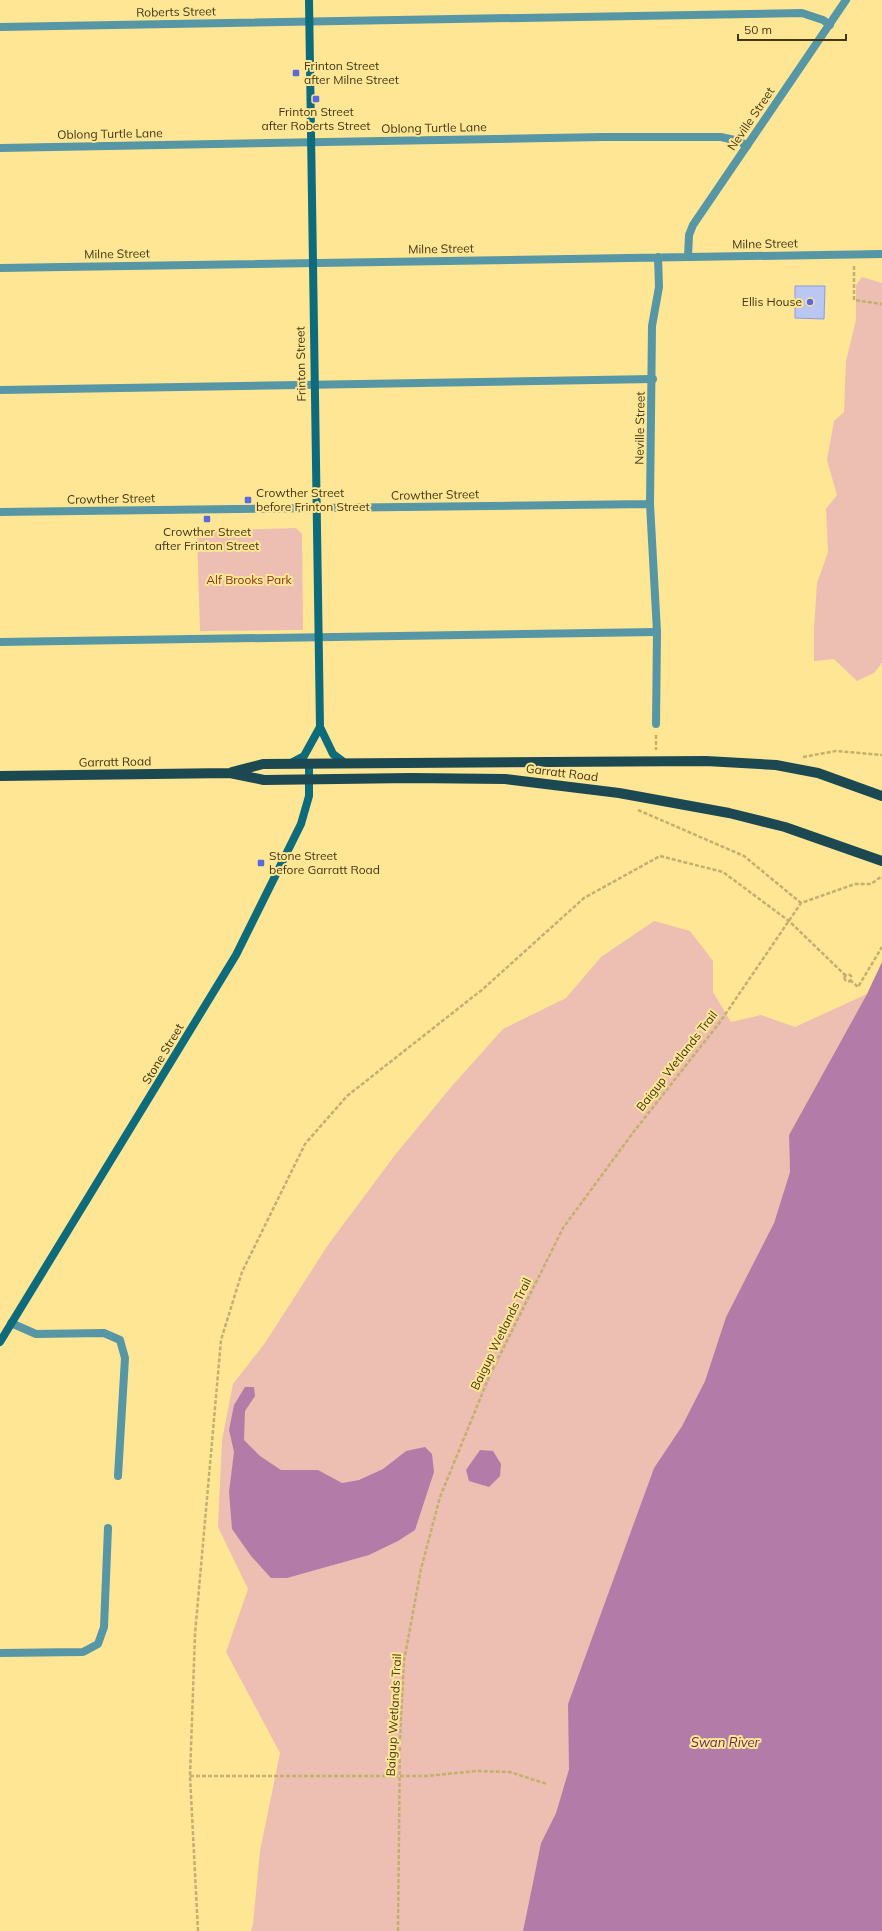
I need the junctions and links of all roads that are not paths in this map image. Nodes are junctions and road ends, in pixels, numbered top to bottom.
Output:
1 (309, 0) edge
2 (846, 0) edge
3 (309, 21) junction
4 (830, 25) junction
5 (0, 27) edge
6 (311, 143) junction
7 (747, 146) junction
8 (0, 148) edge
9 (882, 254) edge
10 (688, 257) junction
11 (658, 258) junction
12 (312, 263) junction
13 (0, 268) edge
14 (653, 379) junction
15 (314, 385) junction
16 (0, 390) edge
17 (650, 504) junction
18 (316, 509) junction
19 (0, 512) edge
20 (657, 632) junction
21 (318, 637) junction
22 (0, 642) edge
23 (656, 724) road end
24 (320, 728) junction
25 (309, 763) junction
26 (345, 763) junction
27 (289, 764) junction
28 (230, 773) junction
29 (0, 776) edge
30 (309, 780) junction
31 (882, 796) edge
32 (882, 861) edge
33 (12, 1323) junction
34 (0, 1342) edge
35 (118, 1476) dead end
36 (108, 1528) dead end
37 (0, 1653) edge

1 - 3 street, Frinton Street
2 - 4 street, Neville Street
3 - 4 street, Roberts Street
3 - 5 street, Roberts Street
3 - 6 street, Frinton Street
4 - 7 street, Neville Street
6 - 7 street, Oblong Turtle Lane
6 - 8 street, Oblong Turtle Lane
6 - 12 street, Frinton Street
7 - 10 street, Neville Street
9 - 10 street, Milne Street
10 - 11 street, Milne Street
11 - 12 street, Milne Street
11 - 14 street, Neville Street
12 - 13 street, Milne Street
12 - 15 street, Frinton Street
14 - 15 street
14 - 17 street, Neville Street
15 - 16 street
15 - 18 street, Frinton Street
17 - 18 street, Crowther Street
17 - 20 street
18 - 19 street, Crowther Street
18 - 21 street, Frinton Street
20 - 21 street
20 - 23 street
21 - 22 street
21 - 24 street, Frinton Street
24 - 26 street, Frinton Street
24 - 27 street
25 - 26 main road, Garratt Road
25 - 27 main road, Garratt Road
25 - 30 street, Stone Street
26 - 31 main road, Garratt Road
27 - 28 main road, Garratt Road
28 - 29 main road, Garratt Road
28 - 30 main road, Garratt Road
30 - 32 main road, Garratt Road
30 - 33 street, Stone Street
33 - 34 street, Stone Street
33 - 35 street
36 - 37 street

